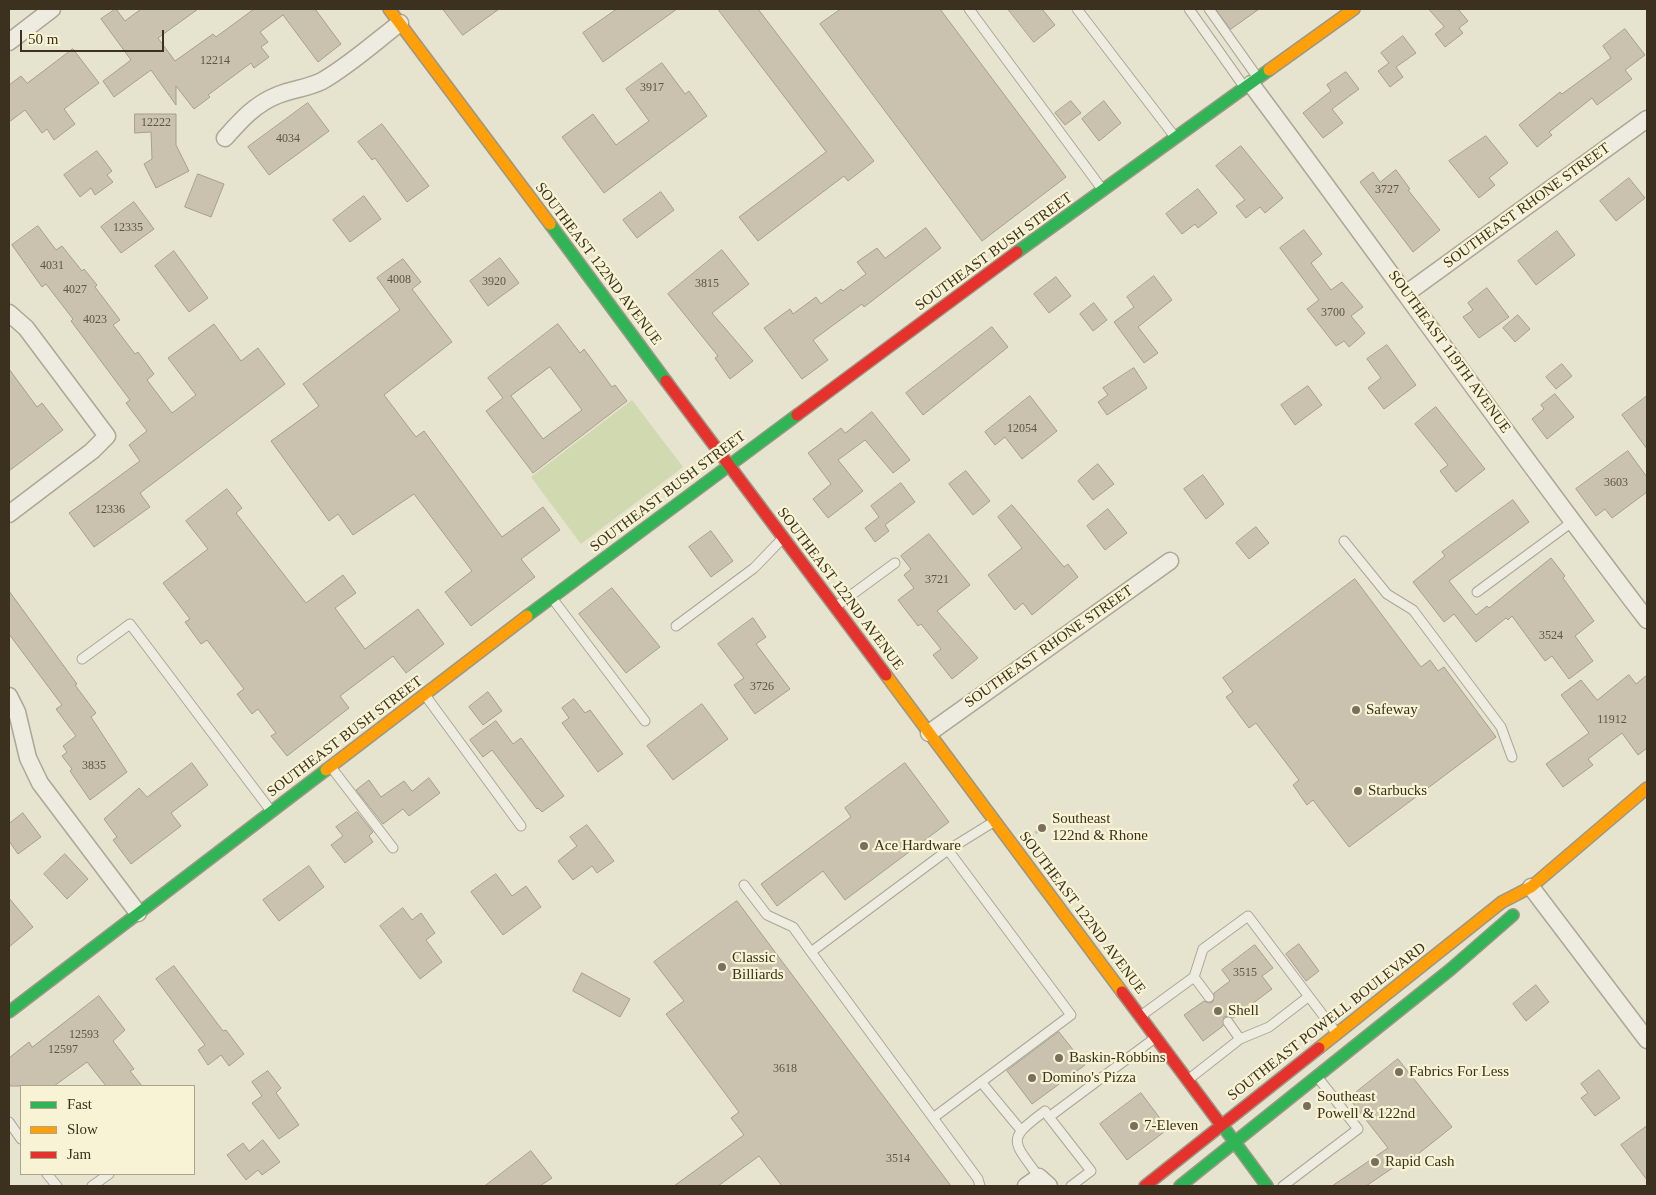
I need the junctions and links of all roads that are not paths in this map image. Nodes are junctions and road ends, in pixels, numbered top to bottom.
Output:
1 (52, 9) edge
2 (389, 9) edge
3 (970, 9) edge
4 (1077, 9) edge
5 (1189, 9) edge
6 (1209, 9) edge
7 (1354, 9) edge
8 (400, 23) junction
9 (9, 42) edge
10 (1251, 84) junction
11 (1647, 119) edge
12 (225, 138) dead end
13 (1177, 139) junction
14 (1104, 192) junction
15 (1407, 293) junction
16 (9, 313) edge
17 (729, 465) junction
18 (9, 514) edge
19 (1572, 522) junction
20 (783, 538) junction
21 (1344, 541) dead end
22 (1170, 561) dead end
23 (895, 563) dead end
24 (1477, 592) dead end
25 (552, 597) junction
26 (835, 607) junction
27 (1647, 620) edge
28 (676, 626) dead end
29 (82, 659) dead end
30 (424, 695) junction
31 (9, 696) edge
32 (644, 721) dead end
33 (929, 733) junction
34 (1512, 758) dead end
35 (331, 766) junction
36 (1647, 788) edge
37 (271, 812) junction
38 (995, 821) junction
39 (521, 826) dead end
40 (393, 848) dead end
41 (948, 850) junction
42 (744, 885) dead end
43 (1531, 887) junction
44 (138, 913) junction
45 (811, 952) junction
46 (1194, 977) junction
47 (1209, 997) dead end
48 (1308, 998) junction
49 (9, 1012) edge
50 (1141, 1016) junction
51 (1228, 1022) dead end
52 (1337, 1033) junction
53 (1156, 1037) junction
54 (1240, 1039) junction
55 (1647, 1040) edge
56 (1318, 1076) junction
57 (1189, 1080) junction
58 (981, 1082) junction
59 (1049, 1117) junction
60 (934, 1118) junction
61 (9, 1122) edge
62 (1221, 1125) junction
63 (1020, 1129) junction
64 (20, 1138) edge
65 (1235, 1142) junction
66 (49, 1175) edge
67 (108, 1175) edge
68 (1038, 1183) edge
69 (57, 1186) edge
70 (92, 1186) edge
71 (980, 1186) edge
72 (1071, 1186) edge
73 (1145, 1186) edge
74 (1180, 1186) edge
75 (1267, 1186) edge
76 (1283, 1186) edge

1 - 9 street
2 - 8 main road, SOUTHEAST 122ND AVENUE
3 - 14 lane
4 - 13 lane
5 - 10 lane
6 - 10 lane
7 - 10 main road, SOUTHEAST BUSH STREET
8 - 12 street
8 - 17 main road, SOUTHEAST 122ND AVENUE
10 - 13 main road, SOUTHEAST BUSH STREET
10 - 15 street, SOUTHEAST 119TH AVENUE
11 - 15 street, SOUTHEAST RHONE STREET
13 - 14 main road, SOUTHEAST BUSH STREET
14 - 17 main road, SOUTHEAST BUSH STREET
15 - 19 street, SOUTHEAST 119TH AVENUE
16 - 18 street
17 - 20 main road, SOUTHEAST 122ND AVENUE
17 - 25 main road, SOUTHEAST BUSH STREET
19 - 24 lane
19 - 27 street, SOUTHEAST 119TH AVENUE
20 - 26 main road, SOUTHEAST 122ND AVENUE
20 - 28 lane
21 - 34 lane
22 - 33 street, SOUTHEAST RHONE STREET
23 - 26 lane
25 - 30 main road, SOUTHEAST BUSH STREET
25 - 32 lane
26 - 33 main road, SOUTHEAST 122ND AVENUE
29 - 37 lane
30 - 35 main road, SOUTHEAST BUSH STREET
30 - 39 lane
31 - 44 street
33 - 38 main road, SOUTHEAST 122ND AVENUE
35 - 37 main road, SOUTHEAST BUSH STREET
35 - 40 lane
36 - 43 main road, SOUTHEAST POWELL BOULEVARD
37 - 44 main road, SOUTHEAST BUSH STREET
38 - 41 lane
38 - 50 main road, SOUTHEAST 122ND AVENUE
41 - 45 lane
41 - 58 lane
42 - 45 lane
43 - 52 main road, SOUTHEAST POWELL BOULEVARD
43 - 55 street
43 - 56 main road, SOUTHEAST POWELL BOULEVARD
44 - 49 main road, SOUTHEAST BUSH STREET
45 - 60 lane
46 - 47 lane
46 - 48 lane
46 - 50 lane
48 - 52 lane
48 - 54 lane
50 - 53 main road, SOUTHEAST 122ND AVENUE
51 - 54 lane
52 - 62 main road, SOUTHEAST POWELL BOULEVARD
53 - 57 main road, SOUTHEAST 122ND AVENUE
53 - 59 lane
54 - 57 lane
56 - 65 main road, SOUTHEAST POWELL BOULEVARD
56 - 76 lane
57 - 62 main road, SOUTHEAST 122ND AVENUE
58 - 60 lane
58 - 63 lane
59 - 63 lane
59 - 72 lane
60 - 71 lane
61 - 64 lane
62 - 65 main road, SOUTHEAST 122ND AVENUE
62 - 73 main road, SOUTHEAST POWELL BOULEVARD
63 - 68 lane
65 - 74 main road, SOUTHEAST POWELL BOULEVARD
65 - 75 main road, SOUTHEAST 122ND AVENUE
66 - 69 lane
67 - 70 lane

